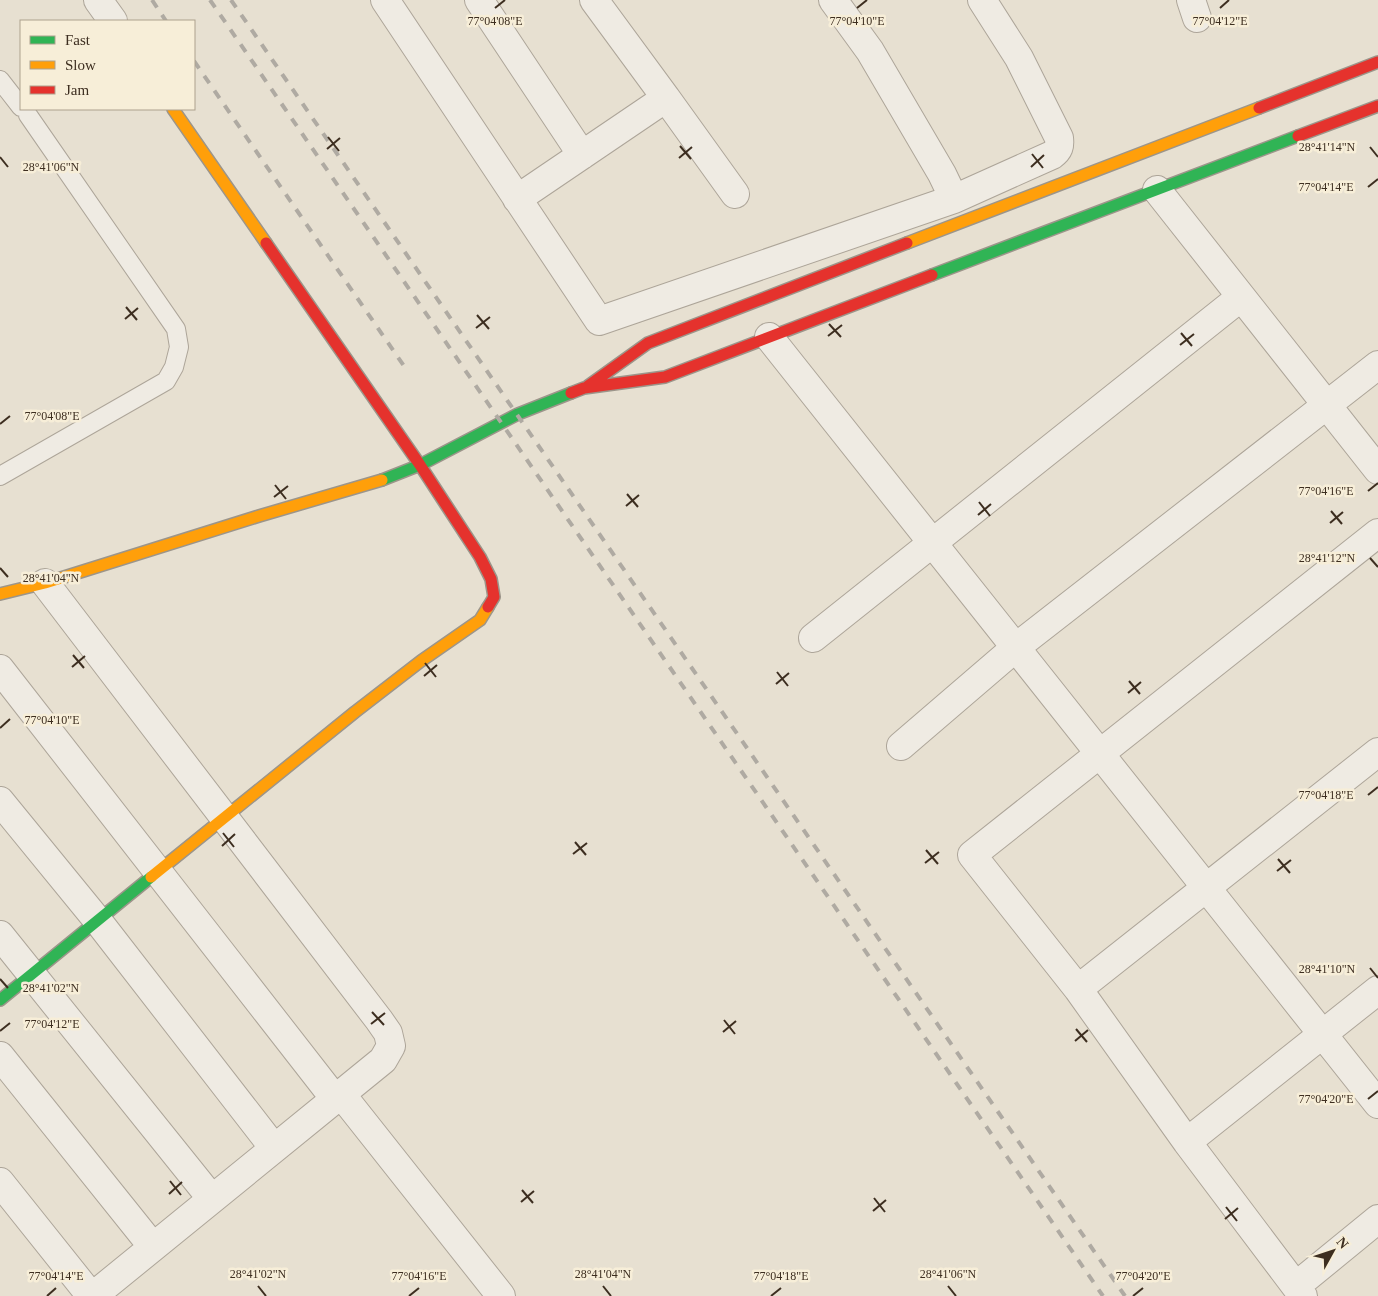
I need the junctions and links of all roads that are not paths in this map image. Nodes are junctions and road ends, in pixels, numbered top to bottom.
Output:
1 (98, 0) edge
2 (385, 0) edge
3 (479, 0) edge
4 (594, 0) edge
5 (833, 0) edge
6 (982, 0) edge
7 (112, 20) edge
8 (1378, 62) edge
9 (0, 80) edge
10 (666, 98) junction
11 (20, 101) edge
12 (1378, 106) edge
13 (28, 110) edge
14 (174, 110) edge
15 (582, 155) junction
16 (1157, 190) junction
17 (735, 194) dead end
18 (517, 198) junction
19 (954, 199) junction
20 (1241, 297) junction
21 (769, 337) junction
22 (1378, 365) edge
23 (584, 388) junction
24 (1326, 405) junction
25 (420, 465) junction
26 (1378, 470) edge
27 (0, 476) edge
28 (1378, 534) edge
29 (932, 543) junction
30 (45, 583) junction
31 (0, 594) edge
32 (813, 638) dead end
33 (1015, 648) junction
34 (0, 669) edge
35 (901, 746) dead end
36 (1378, 752) edge
37 (1100, 754) junction
38 (0, 801) edge
39 (224, 818) junction
40 (158, 872) junction
41 (1206, 887) junction
42 (98, 921) junction
43 (0, 935) edge
44 (32, 974) junction
45 (1078, 989) junction
46 (1378, 990) edge
47 (0, 1000) edge
48 (1323, 1034) junction
49 (0, 1056) edge
50 (338, 1096) junction
51 (1378, 1104) edge
52 (1187, 1142) junction
53 (274, 1148) junction
54 (0, 1182) edge
55 (212, 1199) junction
56 (1378, 1219) edge
57 (153, 1247) junction
58 (1300, 1291) edge
59 (92, 1296) edge
60 (501, 1296) edge

1 - 7 street
2 - 18 street
3 - 15 street
4 - 10 street
5 - 19 street
6 - 19 street
8 - 23 street
9 - 11 lane
10 - 15 street
10 - 17 street
12 - 16 street
13 - 27 lane
14 - 25 street
15 - 18 street
16 - 20 street
16 - 21 street
18 - 19 street
20 - 24 street
20 - 29 street
21 - 23 street
21 - 29 street
22 - 24 street
23 - 25 street
24 - 26 street
24 - 33 street
25 - 30 street
25 - 39 street
28 - 37 street
29 - 32 street
29 - 33 street
30 - 31 street
30 - 39 street
33 - 35 street
33 - 37 street
34 - 40 street
36 - 41 street
37 - 41 street
37 - 45 street
38 - 42 street
39 - 40 street
39 - 50 street
40 - 42 street
40 - 50 street
41 - 45 street
41 - 48 street
42 - 44 street
42 - 53 street
43 - 44 street
44 - 47 street
44 - 55 street
45 - 52 street
46 - 48 street
48 - 51 street
48 - 52 street
49 - 57 street
50 - 53 street
50 - 60 street
52 - 58 street
53 - 55 street
54 - 59 street
55 - 57 street
56 - 58 street
57 - 59 street

